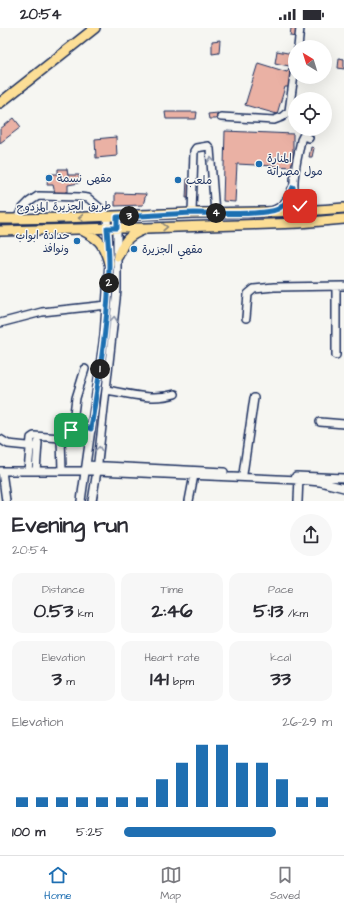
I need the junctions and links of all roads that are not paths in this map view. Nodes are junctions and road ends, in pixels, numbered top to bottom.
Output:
1 (95, 28) edge
2 (300, 28) edge
3 (299, 40) edge
4 (293, 84) edge
5 (0, 103) edge
6 (221, 117) dead end
7 (308, 138) dead end
8 (293, 187) junction
9 (344, 208) edge
10 (310, 211) junction
11 (263, 212) junction
12 (192, 213) junction
13 (215, 213) junction
14 (107, 217) junction
15 (117, 217) junction
16 (0, 219) edge
17 (17, 219) junction
18 (344, 219) edge
19 (112, 228) junction
20 (147, 228) junction
21 (78, 229) junction
22 (0, 231) edge
23 (118, 256) junction
24 (109, 263) junction
25 (336, 286) junction
26 (344, 286) edge
27 (107, 305) junction
28 (246, 318) dead end
29 (0, 322) edge
30 (336, 355) dead end
31 (85, 369) dead end
32 (106, 390) junction
33 (175, 394) dead end
34 (254, 398) dead end
35 (320, 422) dead end
36 (74, 423) junction
37 (344, 424) edge
38 (91, 429) junction
39 (38, 436) junction
40 (61, 438) junction
41 (0, 439) edge
42 (29, 447) junction
43 (37, 447) junction
44 (86, 468) junction
45 (97, 468) junction
46 (1, 471) edge
47 (32, 471) junction
48 (62, 471) junction
49 (243, 474) junction
50 (194, 476) junction
51 (299, 478) junction
52 (344, 478) edge
53 (344, 488) edge
54 (6, 501) edge
55 (81, 501) edge
56 (92, 501) edge
57 (189, 501) edge
58 (298, 501) edge

1 - 5 main road
2 - 3 street
4 - 6 street
7 - 8 street
8 - 10 street
8 - 11 street
9 - 10 main road, طريق الجزيرة المزدوج
10 - 11 main road, طريق الجزيرة المزدوج
11 - 13 main road, طريق الجزيرة المزدوج
12 - 13 main road, طريق الجزيرة المزدوج
13 -> 12 street
12 - 15 main road, طريق الجزيرة المزدوج
14 - 15 main road, طريق الجزيرة المزدوج
14 -> 17 main road, طريق الجزيرة المزدوج
14 - 17 street
14 - 19 street
15 - 19 street
16 - 17 main road, طريق الجزيرة المزدوج
20 -> 18 main road, طريق الجزيرة المزدوج
19 - 20 main road, طريق الجزيرة المزدوج
19 - 21 main road, طريق الجزيرة المزدوج
19 - 23 street
19 - 24 street
20 - 23 main road
21 - 22 main road, طريق الجزيرة المزدوج
21 - 24 main road
32 -> 23 street
24 - 27 street
25 - 26 street
25 - 28 street
25 - 30 street
27 - 29 street
27 - 38 street
31 - 36 street
32 - 33 street
45 -> 32 street
34 - 49 street
35 - 37 street
36 - 38 street
36 - 40 street
38 - 44 street
39 - 40 street
39 - 42 street
39 - 43 street
40 - 48 street
41 - 42 street
42 - 43 street
42 - 47 street
43 - 47 street
44 - 45 street
44 - 48 street
44 - 55 street
45 - 49 street
45 - 50 street
45 - 56 street
46 - 47 street
46 - 54 street
47 - 48 street
49 - 51 street
50 - 51 street
50 - 57 street
51 - 52 street
51 - 53 street
51 - 58 street

